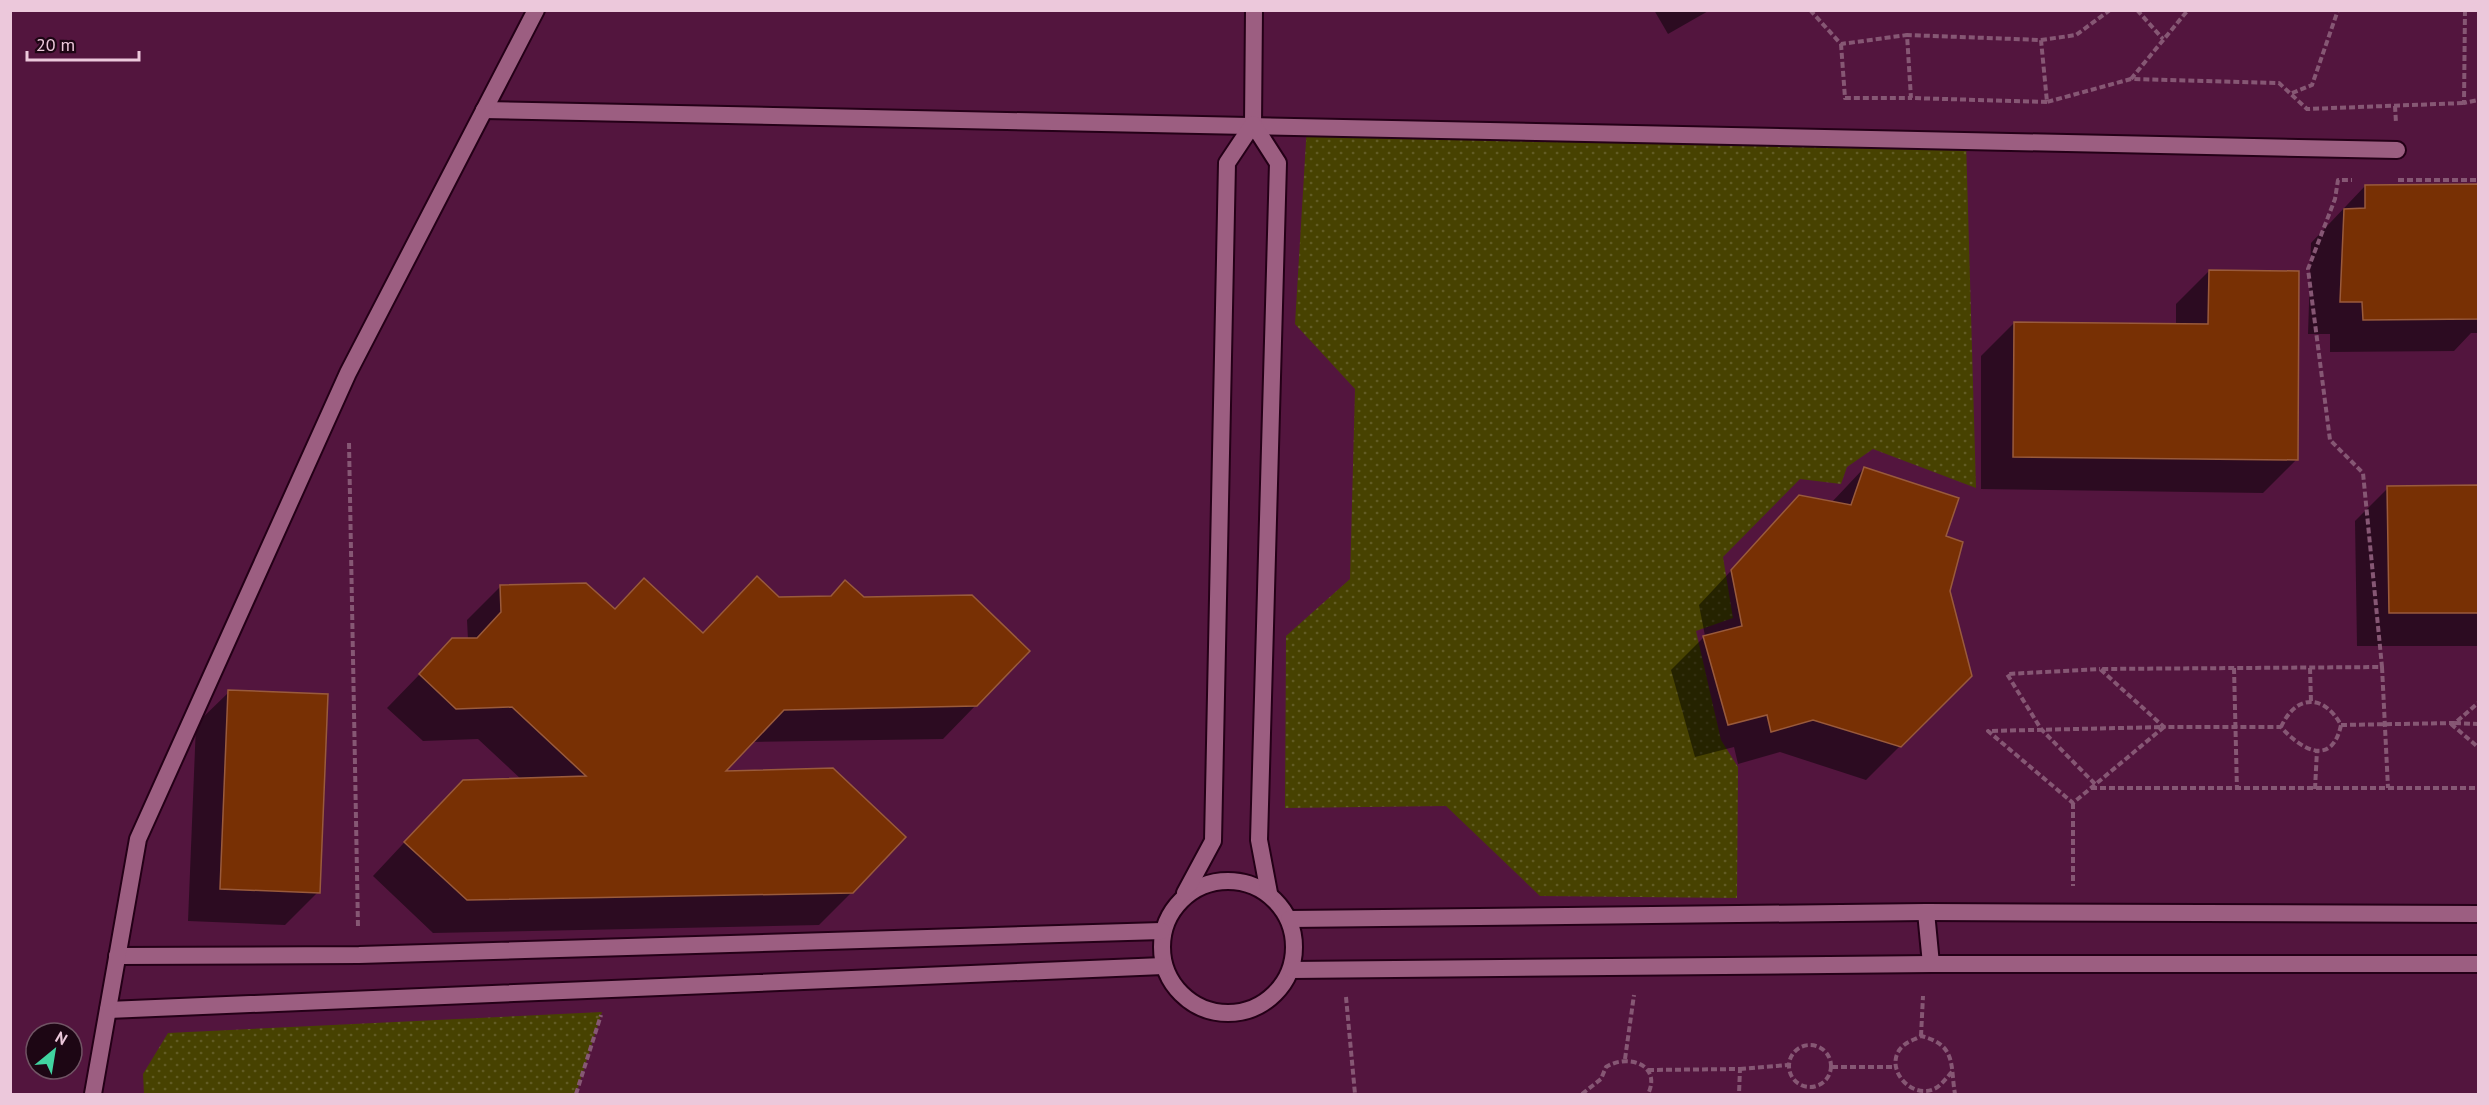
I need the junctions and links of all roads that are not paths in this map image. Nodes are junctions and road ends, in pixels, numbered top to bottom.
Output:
1 (536, 10) edge
2 (1254, 10) edge
3 (484, 110) junction
4 (1253, 124) junction
5 (2397, 150) dead end
6 (1185, 893) junction
7 (1269, 893) junction
8 (1926, 912) junction
9 (2478, 914) edge
10 (1289, 920) junction
11 (1162, 930) junction
12 (117, 956) junction
13 (1931, 964) junction
14 (2478, 964) edge
15 (1163, 966) junction
16 (1292, 970) junction
17 (108, 1010) junction
18 (93, 1095) edge

1 - 3 lane
2 - 4 lane
3 - 4 lane
3 - 12 lane
4 - 5 lane
4 - 6 lane
4 - 7 lane
6 - 7 lane
6 - 11 lane
7 - 10 lane
8 - 9 lane
8 - 10 lane
8 - 13 lane
10 - 16 lane
11 - 12 lane
11 - 15 lane
12 - 17 lane
13 - 14 lane
13 - 16 lane
15 - 16 lane
15 - 17 lane
17 - 18 lane

